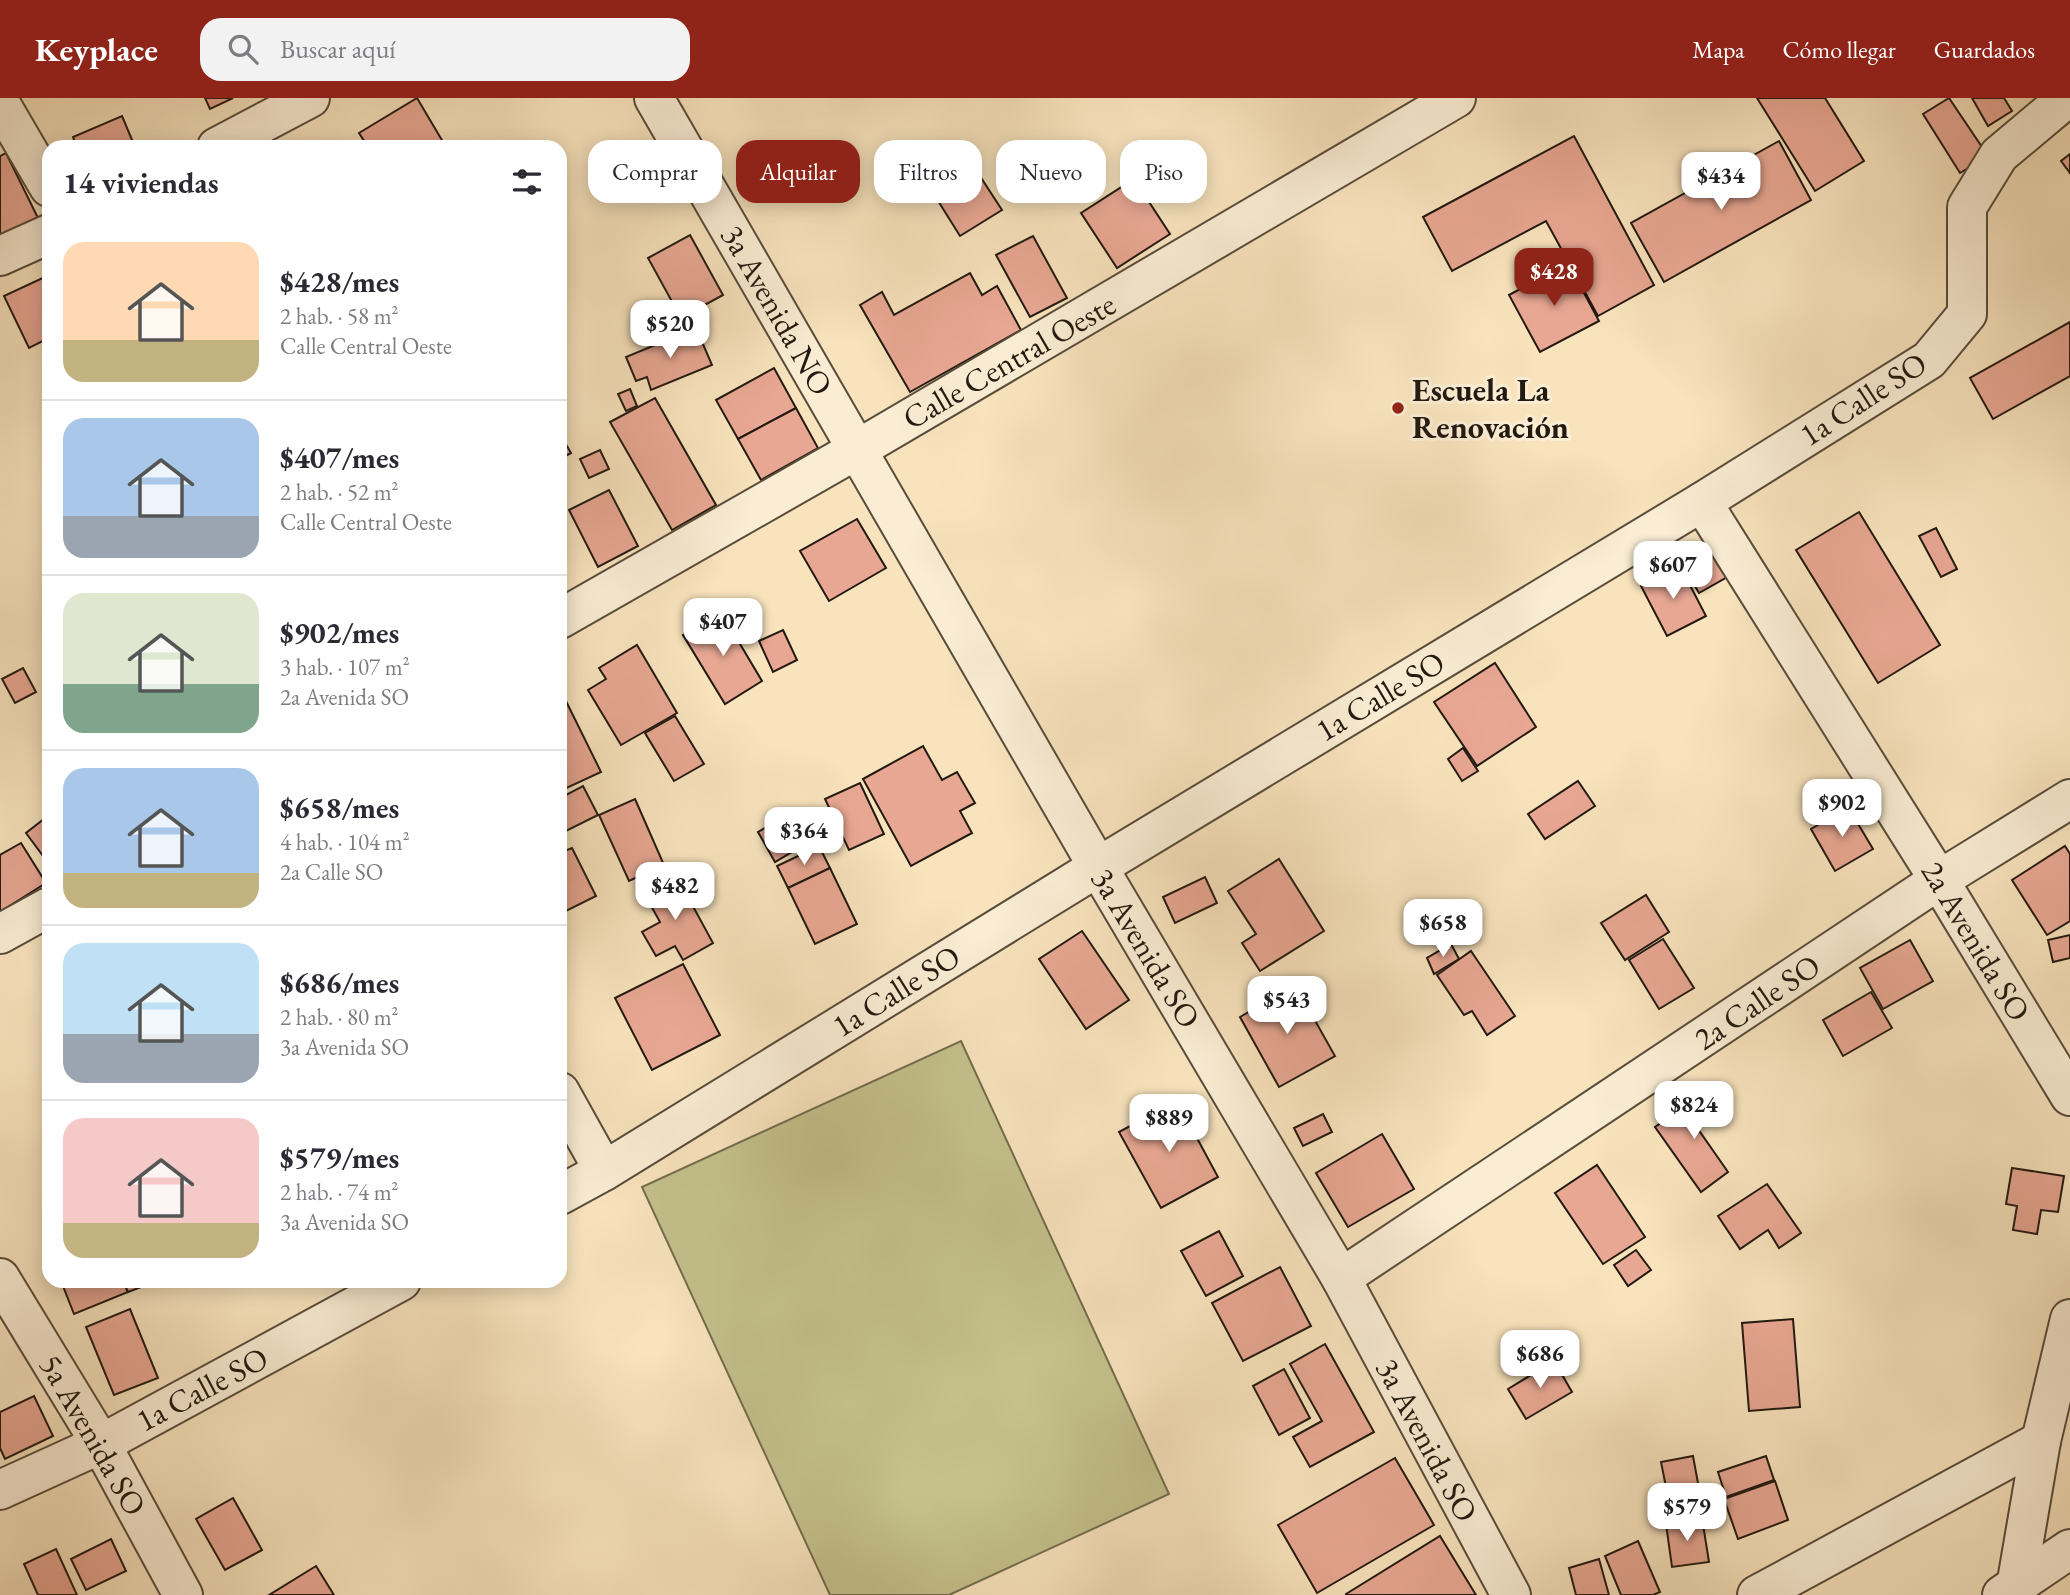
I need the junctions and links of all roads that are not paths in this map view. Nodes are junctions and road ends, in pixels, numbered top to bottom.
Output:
1 (310, 98) edge
2 (653, 98) edge
3 (2067, 98) edge
4 (1451, 99) edge
5 (0, 103) edge
6 (230, 140) edge
7 (42, 175) edge
8 (42, 237) edge
9 (0, 257) edge
10 (858, 449) junction
11 (1702, 502) junction
12 (567, 615) edge
13 (2070, 799) edge
14 (1098, 867) junction
15 (1939, 880) junction
16 (42, 911) edge
17 (0, 934) edge
18 (2070, 1096) edge
19 (567, 1105) edge
20 (604, 1171) junction
21 (567, 1191) edge
22 (0, 1278) edge
23 (1341, 1278) junction
24 (388, 1288) edge
25 (2070, 1320) edge
26 (2040, 1441) junction
27 (101, 1444) junction
28 (0, 1490) edge
29 (2070, 1549) edge
30 (2009, 1591) edge
31 (183, 1595) edge
32 (1511, 1595) edge
33 (1757, 1595) edge

1 - 6 street
2 - 10 street, 3a Avenida NO
3 - 11 street, 1a Calle SO
4 - 10 street, Calle Central Oeste
5 - 7 street
8 - 9 street
10 - 12 street, Calle Central Oeste
10 - 14 street, 3a Avenida SO
11 - 14 street, 1a Calle SO
11 - 15 street, 2a Avenida SO
13 - 15 street, 2a Calle SO
14 - 20 street, 1a Calle SO
14 - 23 street, 3a Avenida SO
15 - 18 street, 2a Avenida SO
15 - 23 street, 2a Calle SO
16 - 17 street
19 - 20 street
20 - 21 street, 1a Calle SO
22 - 27 street, 5a Avenida SO
23 - 32 street, 3a Avenida SO
24 - 27 street, 1a Calle SO
25 - 26 street
26 - 30 street
26 - 33 street
27 - 28 street, 1a Calle SO
27 - 31 street, 5a Avenida SO
29 - 30 street

